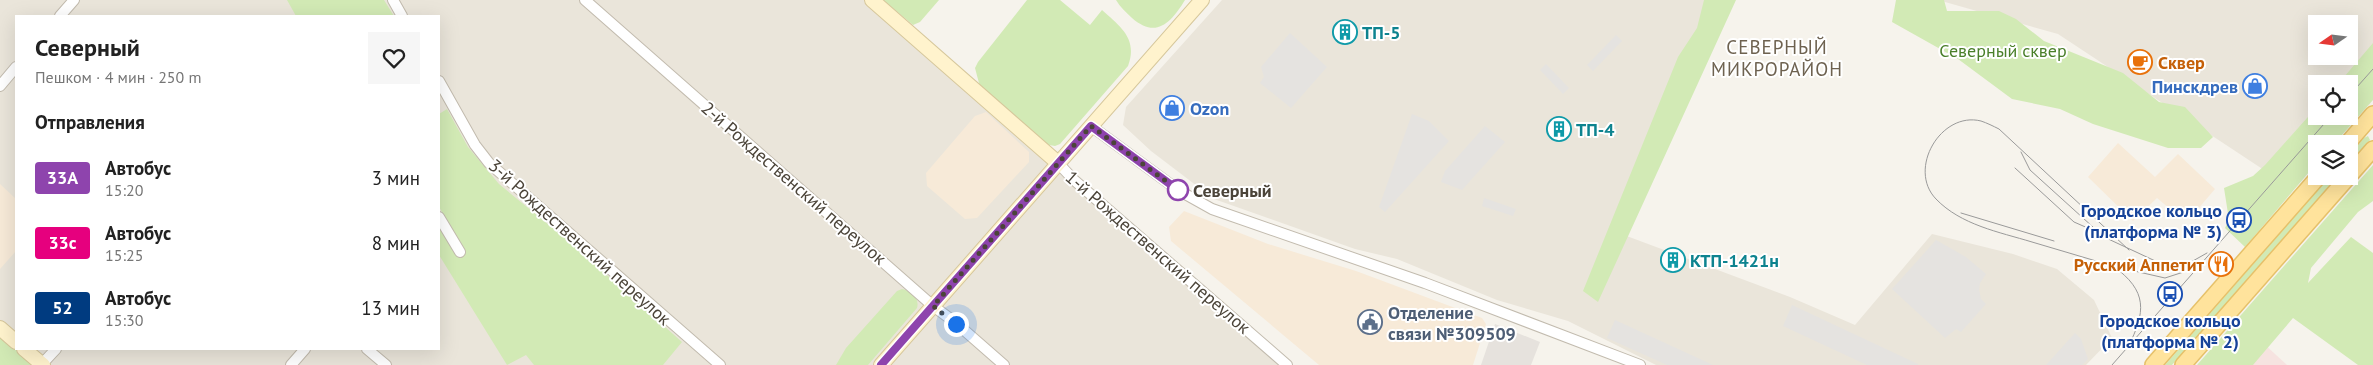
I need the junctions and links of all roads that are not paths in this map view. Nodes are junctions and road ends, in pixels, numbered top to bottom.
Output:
1 (74, 0) edge
2 (393, 0) edge
3 (585, 0) edge
4 (872, 0) edge
5 (1202, 0) edge
6 (61, 15) edge
7 (401, 15) edge
8 (15, 68) edge
9 (1, 83) edge
10 (440, 83) edge
11 (2371, 122) edge
12 (1091, 126) junction
13 (2357, 135) edge
14 (2373, 149) edge
15 (1058, 163) junction
16 (2311, 185) edge
17 (440, 219) edge
18 (460, 252) dead end
19 (933, 306) junction
20 (0, 328) edge
21 (15, 341) edge
22 (25, 350) edge
23 (55, 350) edge
24 (304, 350) edge
25 (368, 350) edge
26 (42, 365) edge
27 (291, 365) edge
28 (386, 365) edge
29 (720, 365) edge
30 (881, 365) edge
31 (1004, 365) edge
32 (1287, 365) edge
33 (1640, 365) edge
34 (2153, 365) edge
35 (2182, 365) edge

1 - 6 street
2 - 7 street
3 - 19 street, 2-й Рождественский переулок
4 - 15 main road, 1-й Рождественский переулок
5 - 12 main road
8 - 9 street
10 - 29 street, 3-й Рождественский переулок
11 - 13 main road
12 - 15 main road
12 - 33 street
14 - 35 main road
15 - 19 main road
15 - 32 street, 1-й Рождественский переулок
16 - 34 main road
17 - 18 street
19 - 30 main road
19 - 31 street, 2-й Рождественский переулок
20 - 21 main road
22 - 26 main road
23 - 26 street
24 - 27 street
25 - 28 street

